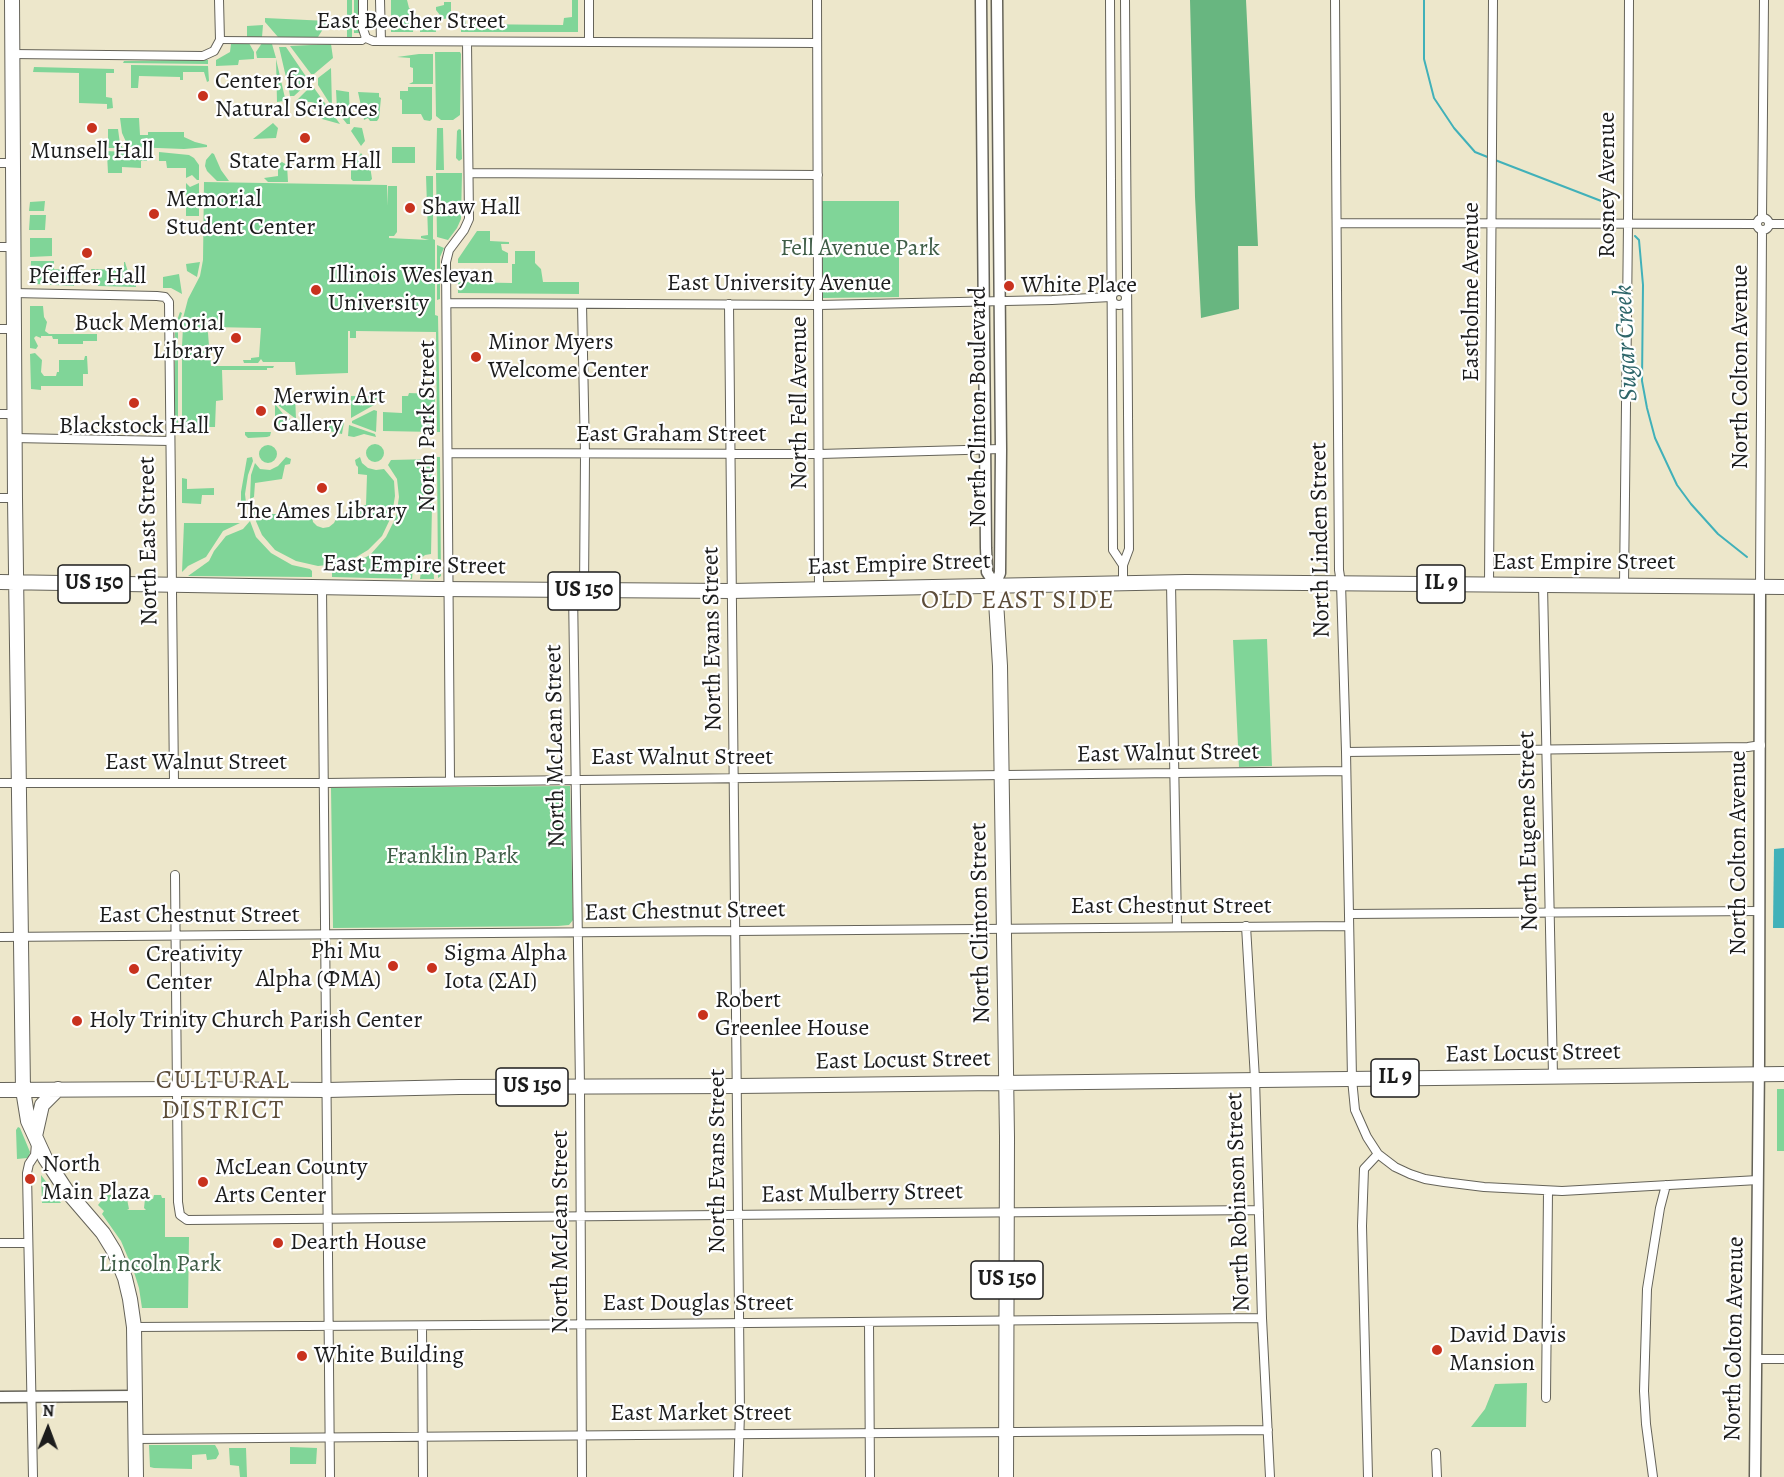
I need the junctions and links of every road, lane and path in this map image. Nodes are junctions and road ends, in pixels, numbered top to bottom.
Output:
1 (12, 0) edge
2 (219, 0) edge
3 (363, 0) edge
4 (380, 0) edge
5 (589, 0) edge
6 (817, 0) edge
7 (981, 0) edge
8 (997, 0) edge
9 (1110, 0) edge
10 (1125, 0) edge
11 (1335, 0) edge
12 (1493, 0) edge
13 (1629, 0) edge
14 (1764, 0) edge
15 (366, 38) junction
16 (220, 40) junction
17 (381, 41) junction
18 (467, 42) junction
19 (589, 42) junction
20 (817, 43) junction
21 (981, 43) junction
22 (998, 43) junction
23 (12, 54) junction
24 (1110, 74) junction
25 (1125, 74) junction
26 (1111, 114) junction
27 (1125, 114) junction
28 (6, 163) edge
29 (469, 173) junction
30 (982, 174) junction
31 (999, 174) junction
32 (818, 175) junction
33 (1337, 223) junction
34 (1491, 223) junction
35 (1628, 224) junction
36 (1763, 224) junction
37 (1784, 224) edge
38 (7, 247) edge
39 (14, 293) junction
40 (1111, 297) junction
41 (1127, 298) junction
42 (1000, 300) junction
43 (982, 301) junction
44 (447, 303) junction
45 (582, 304) junction
46 (729, 304) junction
47 (819, 305) junction
48 (7, 329) edge
49 (7, 414) edge
50 (1112, 433) junction
51 (1128, 433) junction
52 (14, 438) junction
53 (170, 441) junction
54 (1001, 449) junction
55 (984, 450) junction
56 (448, 453) junction
57 (731, 454) junction
58 (820, 454) junction
59 (585, 455) junction
60 (0, 498) edge
61 (15, 498) junction
62 (1123, 565) junction
63 (0, 582) edge
64 (16, 582) junction
65 (1123, 583) junction
66 (1171, 583) junction
67 (1341, 583) junction
68 (1489, 584) junction
69 (172, 585) junction
70 (995, 585) junction
71 (1543, 585) junction
72 (1624, 585) junction
73 (322, 587) junction
74 (1760, 587) junction
75 (1784, 587) edge
76 (448, 589) junction
77 (579, 590) junction
78 (819, 590) junction
79 (731, 591) junction
80 (1761, 745) junction
81 (1547, 749) junction
82 (1346, 752) junction
83 (1346, 771) junction
84 (1174, 774) junction
85 (1001, 775) junction
86 (735, 778) junction
87 (576, 779) junction
88 (450, 780) junction
89 (0, 783) edge
90 (19, 783) junction
91 (174, 783) junction
92 (325, 783) junction
93 (175, 875) dead end
94 (1760, 910) junction
95 (1551, 912) junction
96 (1349, 914) junction
97 (1246, 926) junction
98 (1348, 926) junction
99 (1177, 927) junction
100 (1004, 928) junction
101 (736, 931) junction
102 (578, 932) junction
103 (326, 935) junction
104 (22, 937) junction
105 (175, 937) junction
106 (0, 938) edge
107 (1759, 1074) junction
108 (1784, 1074) edge
109 (1552, 1076) junction
110 (1255, 1079) junction
111 (1352, 1079) junction
112 (1006, 1082) junction
113 (738, 1086) junction
114 (580, 1087) junction
115 (58, 1089) junction
116 (176, 1089) junction
117 (0, 1090) edge
118 (23, 1090) junction
119 (327, 1090) junction
120 (36, 1138) junction
121 (1378, 1154) junction
122 (1758, 1180) junction
123 (1666, 1185) junction
124 (1548, 1191) junction
125 (1258, 1210) junction
126 (1006, 1213) junction
127 (738, 1215) junction
128 (580, 1216) junction
129 (328, 1220) junction
130 (0, 1243) edge
131 (28, 1243) junction
132 (1262, 1318) junction
133 (1007, 1321) junction
134 (869, 1322) junction
135 (738, 1323) junction
136 (581, 1324) junction
137 (328, 1326) junction
138 (423, 1326) junction
139 (134, 1327) junction
140 (1756, 1359) junction
141 (1784, 1359) edge
142 (134, 1396) junction
143 (0, 1397) edge
144 (32, 1397) junction
145 (1546, 1398) dead end
146 (1268, 1430) junction
147 (1006, 1432) junction
148 (869, 1433) junction
149 (739, 1434) junction
150 (582, 1436) junction
151 (422, 1437) junction
152 (330, 1438) junction
153 (135, 1439) junction
154 (1436, 1453) dead end
155 (33, 1477) edge
156 (135, 1477) edge
157 (330, 1477) edge
158 (423, 1477) edge
159 (582, 1477) edge
160 (738, 1477) edge
161 (870, 1477) edge
162 (1006, 1477) edge
163 (1270, 1477) edge
164 (1368, 1477) edge
165 (1437, 1477) edge
166 (1653, 1477) edge
167 (1755, 1477) edge

1 - 23 main road
2 - 16 street
3 - 15 street
4 - 17 street
5 - 19 street
6 - 20 street, North Fell Avenue
7 - 21 street, North Clinton Boulevard
8 - 22 street, North Clinton Boulevard
9 - 24 street
10 - 25 street
11 - 33 street, North Linden Street
12 - 34 street, Eastholme Avenue
13 - 35 street, Rosney Avenue
14 - 36 street, North Colton Avenue
15 - 16 street, East Beecher Street
15 - 17 street, East Beecher Street
16 - 23 street
17 - 18 street, East Beecher Street
18 - 19 street, East Beecher Street
18 - 29 street, North Park Street
19 - 20 street, East Beecher Street
20 - 32 street, North Fell Avenue
21 - 22 street
21 - 30 street, North Clinton Boulevard
22 - 31 street, North Clinton Boulevard
23 - 28 main road
24 - 25 street
24 - 26 street
25 - 27 street
26 - 27 street
26 - 40 street
27 - 41 street
28 - 38 main road
29 - 32 street
29 - 44 street, North Park Street
30 - 31 street
30 - 43 street, North Clinton Boulevard
31 - 42 street, North Clinton Boulevard
32 - 47 street, North Fell Avenue
33 - 34 street
33 - 67 street, North Linden Street
34 - 35 street
34 - 68 street, Eastholme Avenue
35 - 36 street
35 - 72 street, Rosney Avenue
36 - 37 street
36 - 74 street, North Colton Avenue
38 - 39 main road
39 - 48 main road
39 - 53 street, North East Street
40 - 41 street
40 - 42 street, East University Avenue
40 - 50 street
41 - 51 street
42 - 43 street, East University Avenue
42 - 54 street, North Clinton Boulevard
43 - 47 street, East University Avenue
43 - 55 street, North Clinton Boulevard
44 - 45 street, East University Avenue
44 - 56 street, North Park Street
45 - 46 street, East University Avenue
45 - 59 street, North McLean Street
46 - 47 street, East University Avenue
46 - 57 street, North Evans Street
47 - 58 street, North Fell Avenue
48 - 49 main road
49 - 52 main road
50 - 51 street
50 - 62 street
51 - 62 street
52 - 53 street
52 - 61 main road
53 - 69 street, North East Street
54 - 55 street, East Graham Street
54 - 70 street, North Clinton Boulevard
55 - 58 street, East Graham Street
55 - 70 street, North Clinton Boulevard
56 - 59 street, East Graham Street
56 - 76 street, North Park Street
57 - 58 street, East Graham Street
57 - 59 street, East Graham Street
57 - 79 street, North Evans Street
58 - 78 street, North Fell Avenue
59 - 77 street, North McLean Street
60 - 61 street
61 - 64 main road
62 - 65 street
63 - 64 main road, US 150
64 - 69 main road, East Empire Street / US 150
64 - 90 main road
65 - 66 main road, East Empire Street / IL 9
65 - 70 main road, East Empire Street / IL 9
66 - 67 main road, East Empire Street / IL 9
66 - 84 street
67 - 68 main road, East Empire Street / IL 9
67 - 82 street, North Linden Street
68 - 71 main road, East Empire Street / IL 9
69 - 73 main road, East Empire Street / US 150
69 - 91 street, North East Street
70 - 78 main road, East Empire Street / US 150
70 - 85 main road, North Clinton Street / US 150
71 - 72 main road, East Empire Street / IL 9
71 - 81 street, North Eugene Street
72 - 74 main road, East Empire Street / IL 9
73 - 76 main road, East Empire Street / US 150
73 - 92 street
74 - 75 main road, East Empire Street / IL 9
74 - 80 street, North Colton Avenue
76 - 77 main road, East Empire Street / US 150
76 - 88 street, North Park Street
77 - 79 main road, East Empire Street / US 150
77 - 87 street, North McLean Street
78 - 79 main road, East Empire Street / US 150
79 - 86 street, North Evans Street
80 - 81 street
80 - 94 street, North Colton Avenue
81 - 82 street
81 - 95 street, North Eugene Street
82 - 83 street, North Linden Street
83 - 84 street, East Walnut Street
83 - 96 street, North Linden Street
84 - 85 street, East Walnut Street
84 - 99 street
85 - 86 street, East Walnut Street
85 - 100 main road, North Clinton Street / US 150
86 - 87 street, East Walnut Street
86 - 101 street, North Evans Street
87 - 88 street, East Walnut Street
87 - 102 street, North McLean Street
88 - 92 street, East Walnut Street
89 - 90 street, East Walnut Street
90 - 91 street, East Walnut Street
90 - 104 main road
91 - 92 street, East Walnut Street
92 - 103 street
93 - 105 street
94 - 95 street
94 - 107 street, North Colton Avenue
95 - 96 street
95 - 109 street, North Eugene Street
96 - 98 street, North Linden Street
97 - 98 street, East Chestnut Street
97 - 99 street, East Chestnut Street
97 - 110 street, North Robinson Street
98 - 111 street, North Linden Street
99 - 100 street, East Chestnut Street
100 - 101 street, East Chestnut Street
100 - 112 main road, North Clinton Street / US 150
101 - 102 street, East Chestnut Street
101 - 113 street, North Evans Street
102 - 103 street, East Chestnut Street
102 - 114 street, North McLean Street
103 - 105 street, East Chestnut Street
103 - 119 street
104 - 105 street, East Chestnut Street
104 - 106 street, East Chestnut Street
104 - 118 main road
105 - 116 street
107 - 108 main road, East Locust Street / IL 9
107 - 109 main road, East Locust Street / IL 9
107 - 122 street, North Colton Avenue
109 - 111 main road, East Locust Street / IL 9
110 - 111 main road, East Locust Street / IL 9
110 - 112 main road, East Locust Street / IL 9
110 - 125 street, North Robinson Street
111 - 121 street, North Linden Street
112 - 113 main road, East Locust Street / US 150
112 - 126 main road, North Clinton Street / US 150
113 - 114 main road, East Locust Street / US 150
113 - 127 street, North Evans Street
114 - 119 main road, East Locust Street / US 150
114 - 128 street, North McLean Street
115 - 116 main road, East Locust Street / US 150
115 - 118 main road, East Locust Street / US 150
115 - 120 main road
116 - 119 main road, East Locust Street / US 150
116 - 129 street, East Mulberry Street
117 - 118 main road, US 150
118 - 120 main road
119 - 129 street
120 - 131 street
120 - 139 main road
121 - 124 street
121 - 164 street
122 - 123 street
122 - 140 street, North Colton Avenue
123 - 124 street
123 - 166 street
124 - 145 street
125 - 126 street, East Mulberry Street
125 - 132 street, North Robinson Street
126 - 127 street, East Mulberry Street
126 - 133 main road, North Clinton Street / US 150
127 - 128 street, East Mulberry Street
127 - 135 street, North Evans Street
128 - 129 street, East Mulberry Street
128 - 136 street, North McLean Street
129 - 137 street
130 - 131 street
131 - 144 street
132 - 133 street, East Douglas Street
132 - 146 street, North Robinson Street
133 - 134 street, East Douglas Street
133 - 147 main road, North Clinton Street / US 150
134 - 135 street, East Douglas Street
134 - 148 street
135 - 136 street, East Douglas Street
135 - 149 street, North Evans Street
136 - 138 street, East Douglas Street
136 - 150 street, North McLean Street
137 - 138 street, East Douglas Street
137 - 139 street, East Douglas Street
137 - 152 street
138 - 151 street
139 - 142 main road
140 - 141 street
140 - 167 street, North Colton Avenue
142 - 144 street
142 - 153 main road
143 - 144 street
144 - 155 street
146 - 147 street, East Market Street
146 - 163 street, North Robinson Street
147 - 148 street, East Market Street
147 - 162 main road, North Clinton Street / US 150
148 - 149 street, East Market Street
148 - 161 street
149 - 150 street, East Market Street
149 - 160 street, North Evans Street
150 - 151 street, East Market Street
150 - 159 street, North McLean Street
151 - 152 street, East Market Street
151 - 158 street
152 - 153 street, East Market Street
152 - 157 street
153 - 156 main road
154 - 165 street

